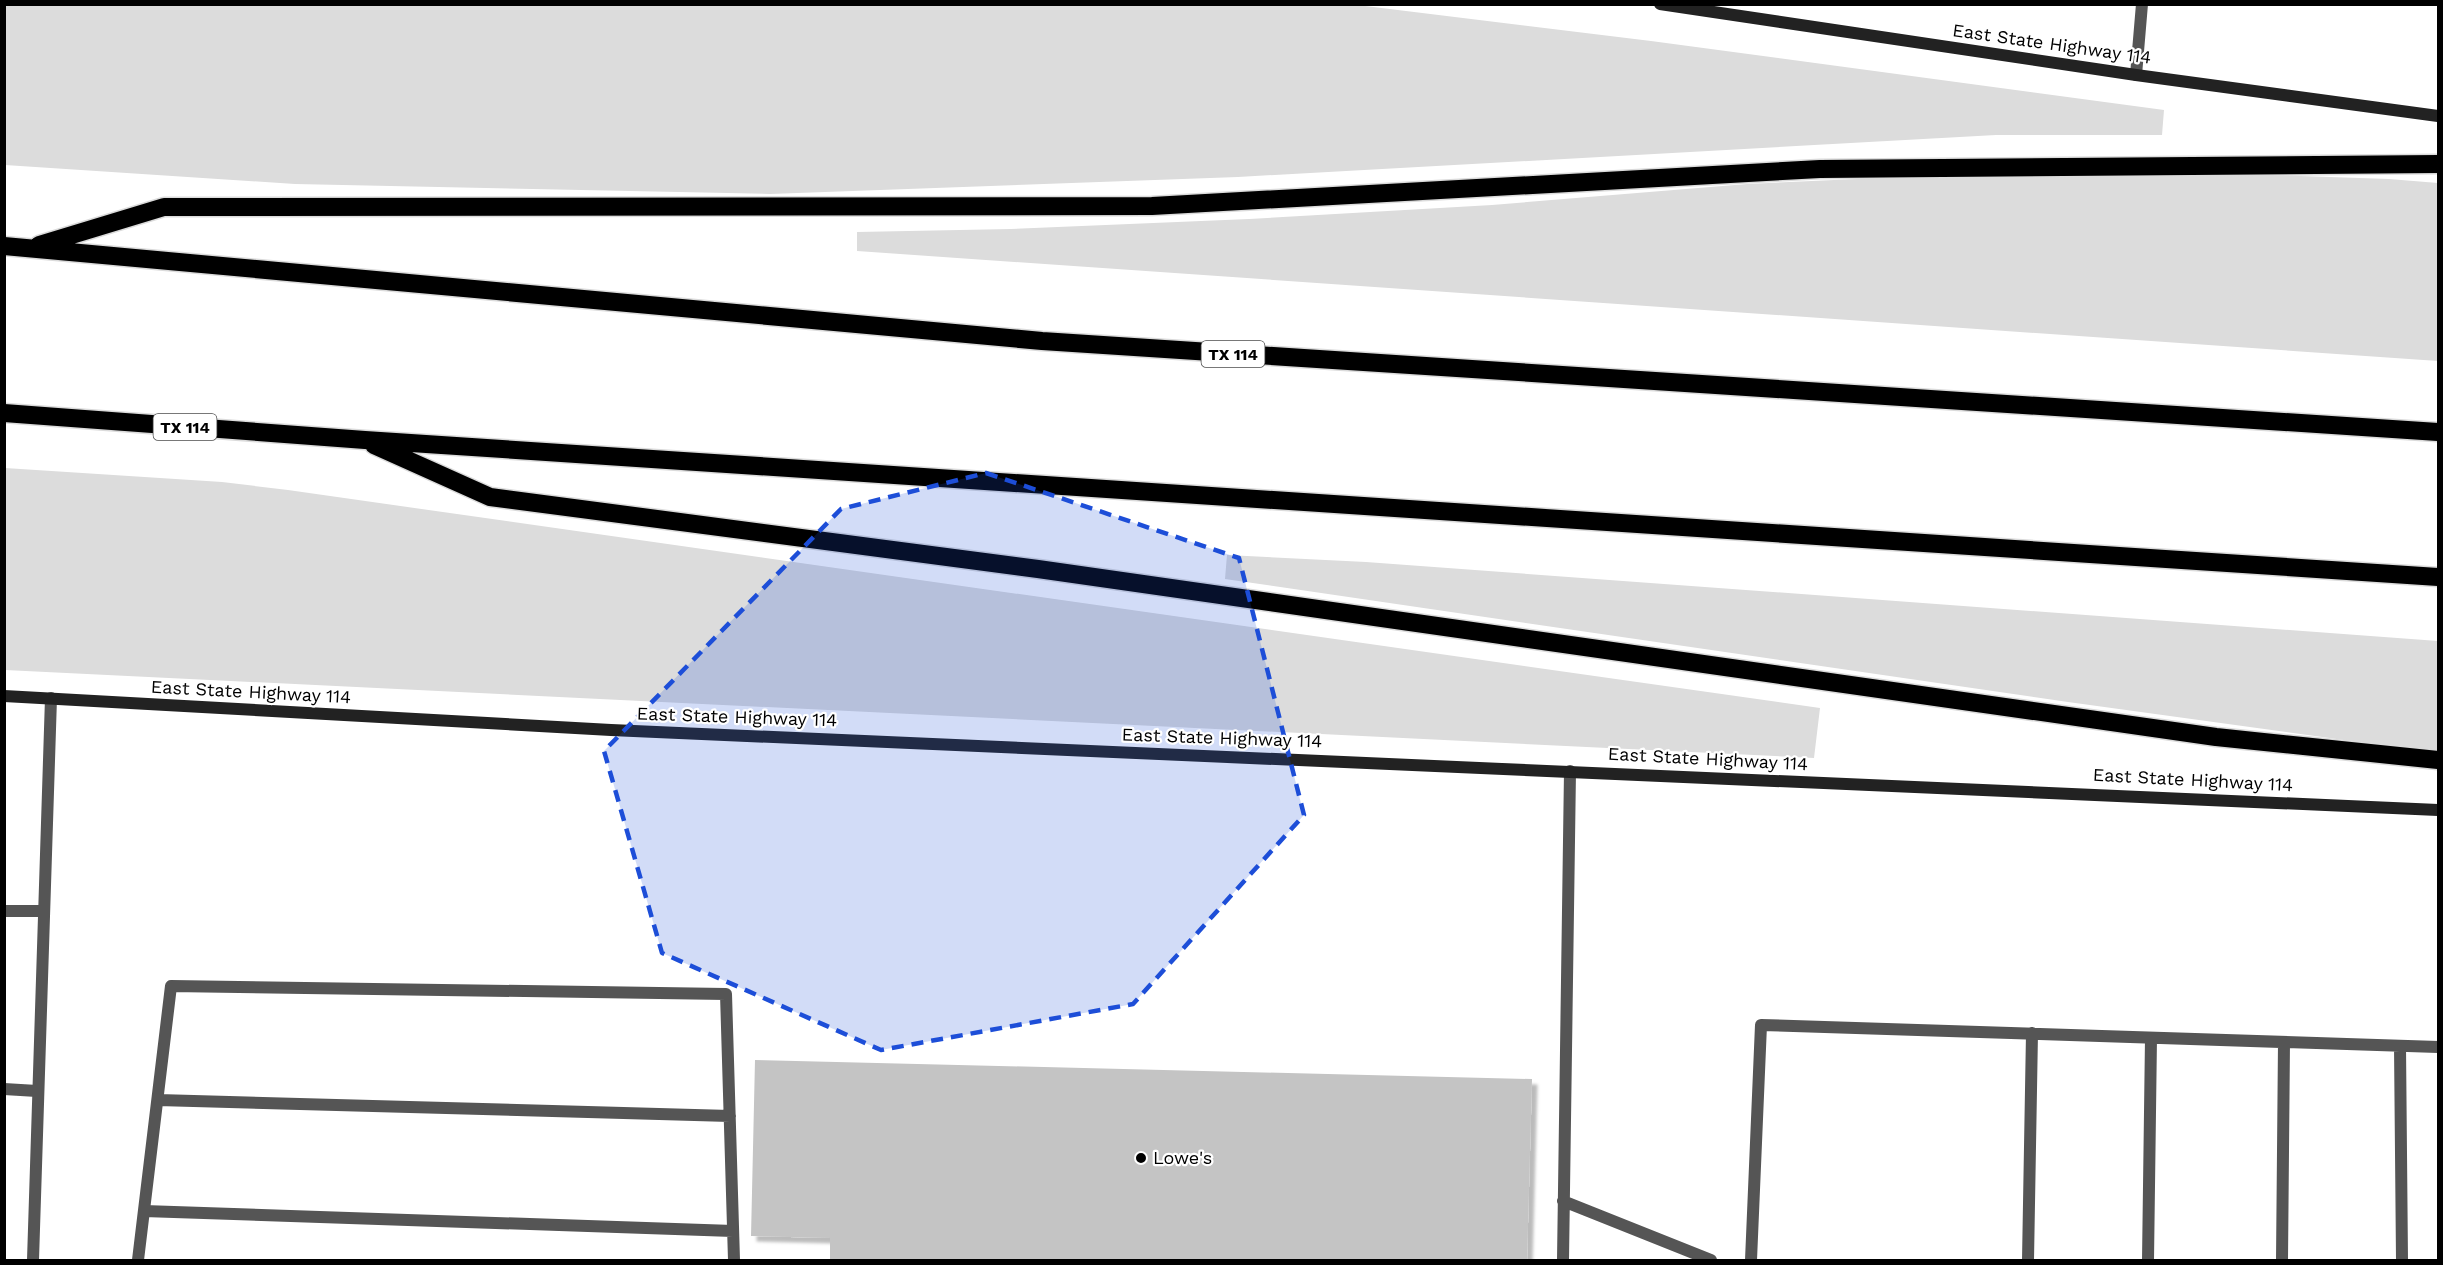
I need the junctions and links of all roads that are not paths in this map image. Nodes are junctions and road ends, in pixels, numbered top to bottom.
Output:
1 (1660, 4) edge
2 (2142, 4) edge
3 (2136, 75) junction
4 (2439, 116) edge
5 (2439, 164) edge
6 (4, 246) edge
7 (29, 248) junction
8 (4, 413) edge
9 (2439, 432) edge
10 (364, 440) junction
11 (2439, 578) edge
12 (4, 696) edge
13 (51, 698) junction
14 (2439, 760) edge
15 (1570, 771) junction
16 (2439, 810) edge
17 (4, 910) edge
18 (42, 911) junction
19 (2032, 1034) junction
20 (2151, 1038) junction
21 (2284, 1042) junction
22 (2400, 1046) junction
23 (2439, 1047) edge
24 (4, 1089) edge
25 (37, 1091) junction
26 (158, 1100) junction
27 (730, 1116) junction
28 (1563, 1201) junction
29 (144, 1211) junction
30 (733, 1231) junction
31 (33, 1260) edge
32 (138, 1260) edge
33 (734, 1260) edge
34 (1563, 1260) edge
35 (1711, 1260) edge
36 (1751, 1260) edge
37 (2028, 1260) edge
38 (2148, 1260) edge
39 (2282, 1260) edge
40 (2402, 1260) edge

1 - 3 main road, East State Highway 114
2 - 3 lane
3 - 4 main road, East State Highway 114
5 - 7 highway
6 - 7 highway, TX 114
7 - 9 highway, TX 114
8 - 10 highway, TX 114
10 - 11 highway, TX 114
10 - 14 highway
12 - 13 main road, East State Highway 114
13 - 15 main road, East State Highway 114
13 - 18 lane
15 - 16 main road, East State Highway 114
15 - 28 lane
17 - 18 lane
18 - 25 lane
19 - 20 lane
19 - 36 lane
19 - 37 lane
20 - 21 lane
20 - 38 lane
21 - 22 lane
21 - 39 lane
22 - 23 lane
22 - 40 lane
24 - 25 lane
25 - 31 lane
26 - 27 lane
26 - 27 lane
26 - 29 lane
27 - 30 lane
28 - 34 lane
28 - 35 lane
29 - 30 lane
29 - 32 lane
30 - 33 lane

